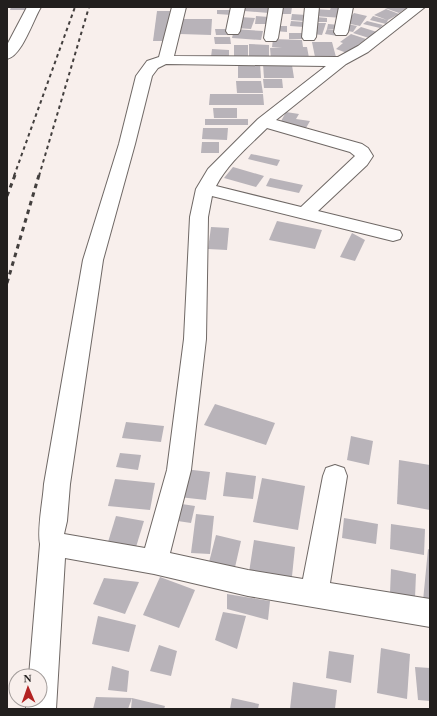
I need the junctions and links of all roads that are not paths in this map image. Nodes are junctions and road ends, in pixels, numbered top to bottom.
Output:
1 (34, 7) edge
2 (179, 7) edge
3 (238, 7) edge
4 (276, 7) edge
5 (312, 7) edge
6 (346, 7) edge
7 (418, 7) edge
8 (233, 31) dead end
9 (340, 32) dead end
10 (272, 38) dead end
11 (309, 38) dead end
12 (7, 55) edge
13 (166, 60) junction
14 (341, 60) junction
15 (264, 122) junction
16 (205, 189) junction
17 (304, 214) junction
18 (394, 235) dead end
19 (336, 476) dead end
20 (53, 544) junction
21 (154, 562) junction
22 (314, 593) junction
23 (430, 613) edge
24 (41, 709) edge

1 - 12 street
2 - 13 street
3 - 8 street
4 - 10 street
5 - 11 street
6 - 9 street
7 - 14 street
13 - 14 street
13 - 20 street
14 - 15 street
15 - 16 street
15 - 17 street
16 - 17 street
16 - 21 street
17 - 18 street
19 - 22 street
20 - 21 street
20 - 24 street
21 - 22 street
22 - 23 street

